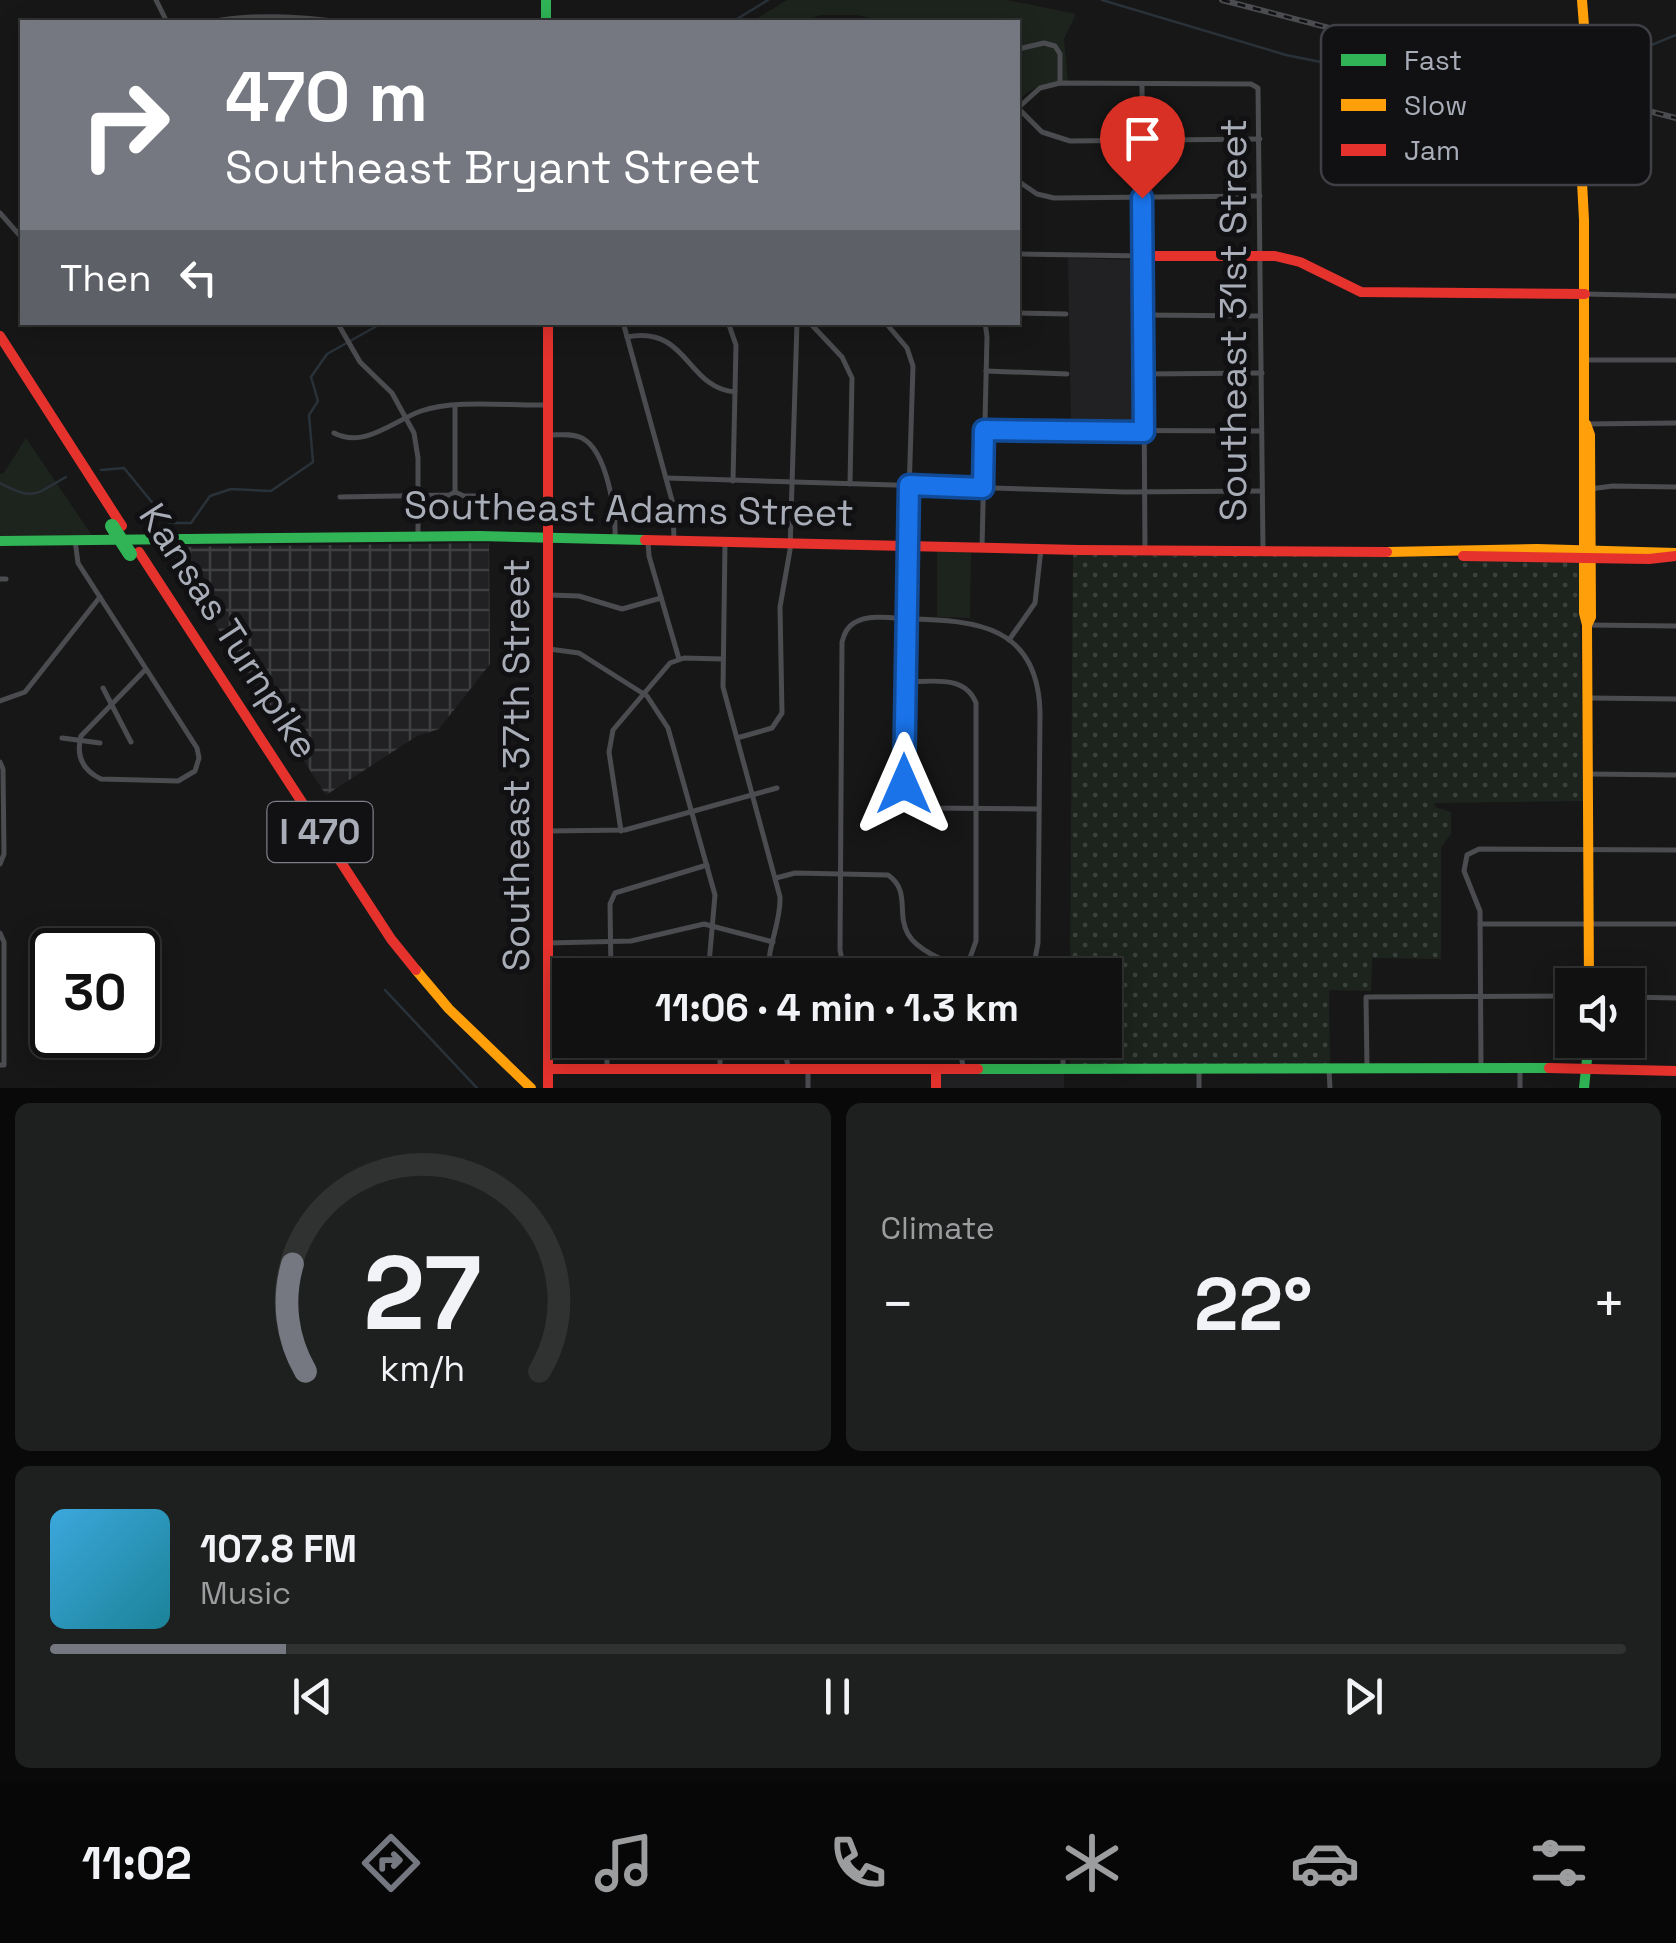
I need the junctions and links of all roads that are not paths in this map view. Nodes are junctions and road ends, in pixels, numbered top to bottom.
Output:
1 (1582, 0) edge
2 (222, 20) edge
3 (324, 20) edge
4 (1584, 25) edge
5 (1020, 49) edge
6 (1060, 83) junction
7 (1142, 85) junction
8 (1020, 106) edge
9 (1020, 110) edge
10 (1260, 139) junction
11 (1142, 140) junction
12 (1020, 182) edge
13 (1581, 185) edge
14 (1260, 196) junction
15 (1142, 198) junction
16 (0, 213) edge
17 (20, 236) edge
18 (1020, 254) edge
19 (1144, 256) junction
20 (1261, 256) junction
21 (1584, 294) junction
22 (1676, 296) edge
23 (1020, 313) edge
24 (1066, 314) dead end
25 (1144, 315) junction
26 (1260, 316) junction
27 (339, 325) edge
28 (548, 325) edge
29 (624, 325) edge
30 (729, 325) edge
31 (797, 325) edge
32 (812, 325) edge
33 (888, 325) edge
34 (985, 325) edge
35 (0, 336) edge
36 (627, 337) junction
37 (0, 353) edge
38 (1585, 360) junction
39 (1676, 360) edge
40 (986, 371) junction
41 (1262, 373) junction
42 (1068, 374) dead end
43 (1144, 374) junction
44 (735, 392) junction
45 (549, 405) junction
46 (455, 406) junction
47 (408, 417) junction
48 (1676, 423) edge
49 (1586, 424) junction
50 (984, 430) junction
51 (1144, 432) junction
52 (1261, 432) junction
53 (334, 433) dead end
54 (549, 435) junction
55 (666, 478) junction
56 (732, 481) junction
57 (791, 482) junction
58 (850, 484) junction
59 (909, 485) junction
60 (1676, 487) edge
61 (983, 488) junction
62 (1587, 489) junction
63 (1262, 491) junction
64 (456, 492) junction
65 (1145, 492) junction
66 (418, 496) junction
67 (480, 496) dead end
68 (340, 497) dead end
69 (117, 526) junction
70 (418, 537) junction
71 (549, 537) junction
72 (615, 538) junction
73 (648, 539) junction
74 (75, 540) junction
75 (674, 540) junction
76 (0, 541) edge
77 (726, 541) junction
78 (789, 543) junction
79 (907, 546) junction
80 (982, 548) junction
81 (1041, 550) junction
82 (1146, 551) junction
83 (1263, 551) junction
84 (135, 553) junction
85 (1587, 554) junction
86 (1676, 555) edge
87 (550, 595) junction
88 (100, 597) junction
89 (661, 598) junction
90 (905, 618) junction
91 (1588, 625) junction
92 (1676, 626) edge
93 (1009, 640) junction
94 (549, 649) junction
95 (679, 659) junction
96 (722, 659) junction
97 (146, 668) junction
98 (905, 682) junction
99 (103, 688) dead end
100 (643, 694) junction
101 (1587, 698) junction
102 (1676, 699) edge
103 (0, 701) edge
104 (112, 702) junction
105 (62, 738) dead end
106 (737, 738) junction
107 (80, 740) junction
108 (131, 742) dead end
109 (100, 743) dead end
110 (0, 762) edge
111 (1588, 774) junction
112 (1676, 775) edge
113 (776, 788) dead end
114 (753, 796) junction
115 (976, 808) junction
116 (1039, 809) junction
117 (692, 812) junction
118 (620, 830) junction
119 (548, 832) junction
120 (1588, 849) junction
121 (1676, 850) edge
122 (0, 864) edge
123 (707, 865) junction
124 (840, 873) junction
125 (776, 878) junction
126 (1589, 922) junction
127 (1480, 924) junction
128 (1676, 924) edge
129 (714, 926) junction
130 (0, 933) edge
131 (773, 942) junction
132 (548, 943) junction
133 (611, 943) junction
134 (611, 958) edge
135 (710, 958) edge
136 (771, 958) edge
137 (841, 958) edge
138 (943, 958) edge
139 (970, 958) edge
140 (1035, 958) edge
141 (1589, 968) edge
142 (1555, 996) edge
143 (1480, 997) junction
144 (1645, 997) edge
145 (1676, 998) edge
146 (607, 1058) edge
147 (720, 1058) edge
148 (786, 1058) edge
149 (962, 1058) edge
150 (1063, 1058) edge
151 (1587, 1058) edge
152 (0, 1065) edge
153 (548, 1070) junction
154 (607, 1070) junction
155 (720, 1070) junction
156 (788, 1070) junction
157 (808, 1070) junction
158 (936, 1070) junction
159 (964, 1070) junction
160 (1063, 1070) junction
161 (1329, 1070) junction
162 (1367, 1070) junction
163 (1481, 1070) junction
164 (1520, 1070) junction
165 (1586, 1070) junction
166 (1199, 1071) junction
167 (1676, 1071) edge
168 (518, 1088) edge
169 (531, 1088) edge
170 (548, 1088) edge
171 (808, 1088) edge
172 (936, 1088) edge
173 (1199, 1088) edge
174 (1330, 1088) edge
175 (1520, 1088) edge
176 (1584, 1088) edge

1 - 4 main road
2 - 3 street
5 - 6 street
6 - 7 street
6 - 8 street
7 - 10 street, Southeast 31st Street
7 - 11 street
9 - 11 street
10 - 11 street
10 - 14 street, Southeast 31st Street
11 - 15 street
12 - 15 street
13 - 21 main road
14 - 15 street
14 - 20 street, Southeast 31st Street
15 - 19 street
16 - 17 street
18 - 19 street
19 - 20 main road
19 - 25 street
20 - 21 main road
20 - 26 street, Southeast 31st Street
21 - 22 street
21 - 38 main road
23 - 24 street
25 - 26 street
25 - 43 street
26 - 41 street, Southeast 31st Street
27 - 47 street
28 - 45 main road, Southeast 37th Street
29 - 36 street
30 - 44 street
31 - 57 street
32 - 58 street
33 - 59 street
34 - 40 street
35 - 69 main road, Kansas Turnpike / I 470
36 - 44 street
36 - 55 street
37 - 69 main road, Kansas Turnpike / I 470
38 - 39 street
38 - 49 main road
40 - 42 street
40 - 50 street
41 - 43 street
41 - 52 street, Southeast 31st Street
43 - 51 street
44 - 56 street
45 - 46 street
45 - 54 main road, Southeast 37th Street
46 - 47 street
46 - 64 street
47 - 53 street
47 - 66 street
48 - 49 street
49 - 62 main road
50 - 51 street
50 - 61 street
51 - 52 street
51 - 65 street
52 - 63 street, Southeast 31st Street
54 - 71 main road, Southeast 37th Street
54 - 72 street
55 - 56 street
55 - 75 street
56 - 57 street
57 - 58 street
57 - 78 street
58 - 59 street
59 - 61 street
59 - 79 street
60 - 62 street
61 - 65 street
61 - 80 street
62 - 85 main road
63 - 65 street
63 - 83 street, Southeast 31st Street
64 - 66 street
64 - 67 street
65 - 82 street
66 - 68 street
66 - 70 street
69 - 84 main road, Kansas Turnpike / I 470, bridge
70 - 71 main road, Southeast Adams Street
70 - 74 main road, Southeast Adams Street
71 - 72 main road, Southeast Adams Street
71 - 87 main road, Southeast 37th Street
72 - 73 main road, Southeast Adams Street
73 - 75 main road, Southeast Adams Street
73 - 89 street
74 - 76 main road, Southeast Adams Street
74 - 88 street
75 - 77 main road, Southeast Adams Street
77 - 78 main road, Southeast Adams Street
77 - 96 street
78 - 79 main road, Southeast Adams Street
78 - 106 street
79 - 80 main road, Southeast Adams Street
79 - 90 street
80 - 81 main road, Southeast Adams Street
81 - 82 main road, Southeast Adams Street
81 - 93 street
82 - 83 main road, Southeast Adams Street
83 - 85 main road, Southeast Adams Street
84 - 168 main road, Kansas Turnpike / I 470
84 - 169 main road, Kansas Turnpike / I 470
85 - 86 main road, Southeast Adams Street
85 - 91 main road
87 - 89 street
87 - 94 main road, Southeast 37th Street
88 - 97 street
88 - 103 street
89 - 95 street
90 - 93 street
90 - 98 street
90 - 124 street
91 - 92 street
91 - 101 main road
93 - 116 street
94 - 100 street
94 - 119 main road, Southeast 37th Street
95 - 96 street
95 - 100 street
96 - 106 street
97 - 104 street
97 - 107 street
98 - 115 street
98 - 115 street
99 - 104 street
100 - 117 street
100 - 118 street
101 - 102 street
101 - 111 main road
104 - 107 street
104 - 108 street
105 - 107 street
106 - 114 street
107 - 109 street
110 - 122 street
111 - 112 street
111 - 120 main road
113 - 114 street
114 - 117 street
114 - 125 street
115 - 116 street
115 - 139 street
116 - 140 street
117 - 118 street
117 - 123 street
118 - 119 street
119 - 132 main road, Southeast 37th Street
120 - 121 street
120 - 126 main road
120 - 127 street
123 - 129 street
123 - 133 street
124 - 125 street
124 - 137 street
124 - 138 street
125 - 131 street
126 - 127 street
126 - 128 street
126 - 141 main road
127 - 143 street
129 - 131 street
129 - 133 street
129 - 135 street
130 - 152 street
131 - 136 street
132 - 133 street
132 - 153 main road, Southeast 37th Street
133 - 134 street
142 - 143 street
143 - 162 street
143 - 163 street
144 - 145 street
146 - 154 street
147 - 155 street
148 - 156 street
149 - 159 street
150 - 160 street
151 - 165 main road
153 - 154 main road
153 - 170 main road, Southeast 37th Street
154 - 155 main road
155 - 156 main road
156 - 157 main road
157 - 158 main road
157 - 171 street
158 - 159 main road
158 - 172 main road
159 - 160 main road
160 - 166 main road
161 - 162 main road
161 - 166 main road
161 - 174 street
162 - 163 main road
163 - 164 main road
164 - 165 main road
164 - 175 street
165 - 167 main road
165 - 176 main road
166 - 173 street

